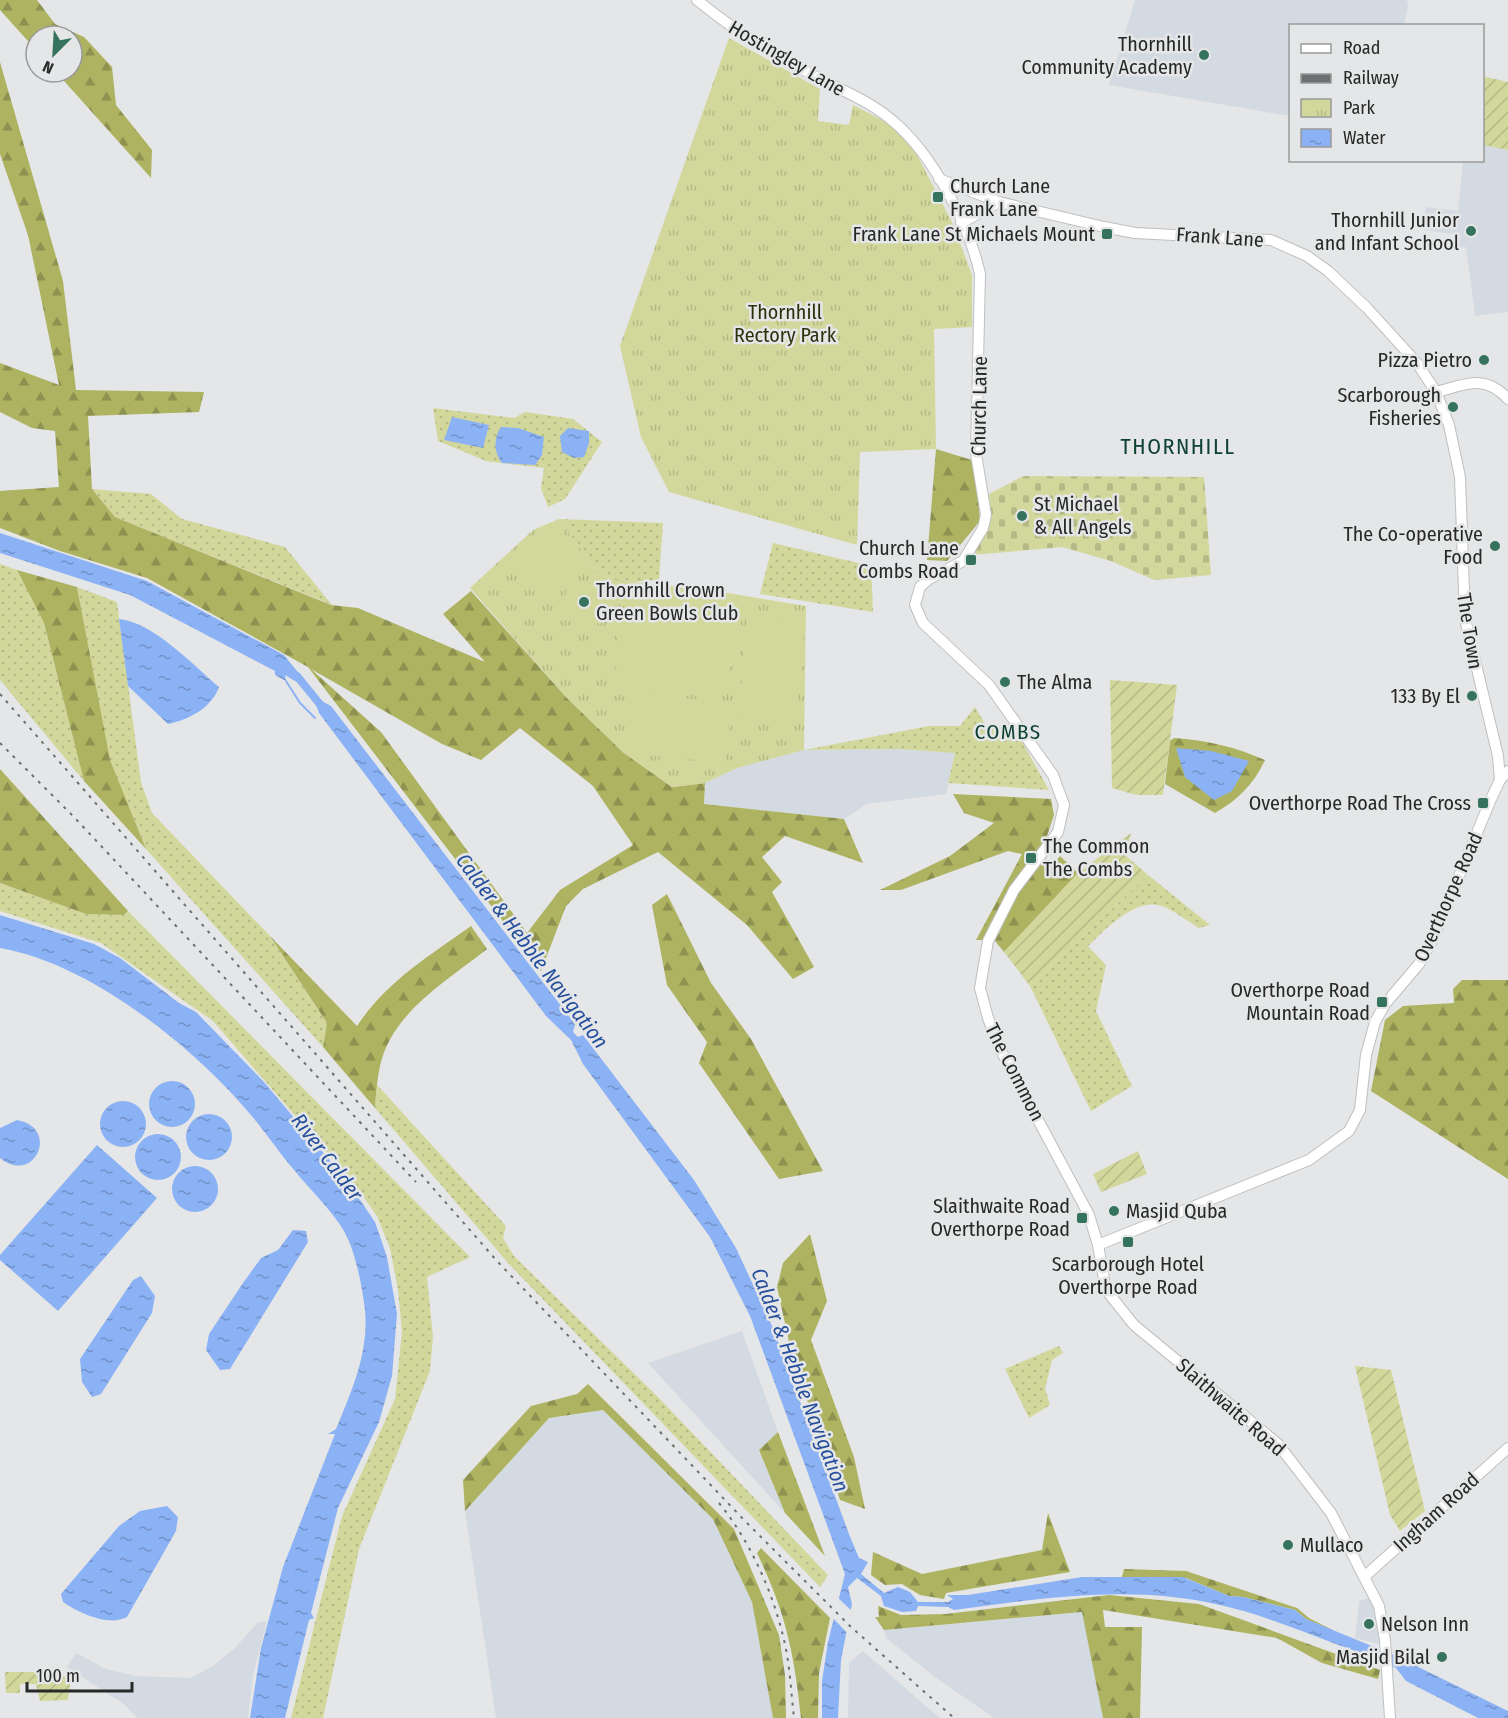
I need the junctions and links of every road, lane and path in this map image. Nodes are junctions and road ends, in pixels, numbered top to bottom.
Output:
1 (697, 0) edge
2 (938, 176) junction
3 (999, 202) junction
4 (961, 223) junction
5 (1436, 392) junction
6 (1508, 399) edge
7 (1443, 408) joint
8 (1508, 771) edge
9 (1500, 780) junction
10 (1064, 805) joint
11 (1098, 1245) junction
12 (1102, 1278) joint
13 (1508, 1448) edge
14 (1364, 1577) junction
15 (1390, 1718) edge

1 - 2 main road, Hostingley Lane
2 - 3 main road, Frank Lane
2 - 4 main road, Church Lane
3 - 4 main road
3 - 5 main road, Frank Lane
4 - 10 main road, Church Lane
5 - 6 main road
5 - 7 main road, Frank Lane
7 - 9 main road, The Town
8 - 9 main road, Overthorpe Road
9 - 11 main road, Overthorpe Road
10 - 11 main road, The Common
11 - 12 main road, The Common
12 - 14 main road, Slaithwaite Road
13 - 14 main road, Ingham Road
14 - 15 main road, Slaithwaite Road

